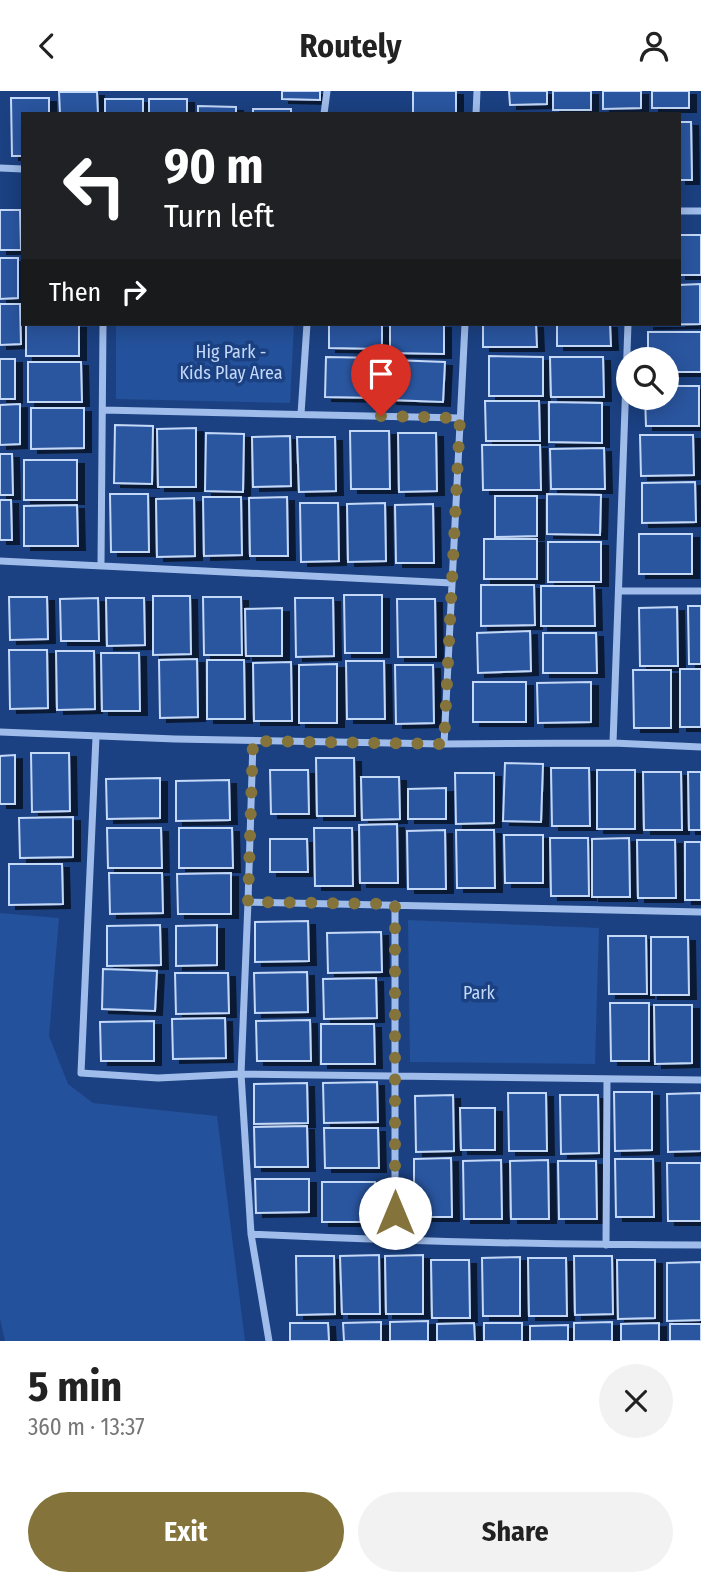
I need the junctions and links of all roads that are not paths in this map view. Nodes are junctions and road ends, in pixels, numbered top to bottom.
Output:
1 (327, 91) edge
2 (477, 91) edge
3 (324, 112) edge
4 (476, 112) edge
5 (0, 169) edge
6 (21, 169) edge
7 (681, 211) edge
8 (701, 211) edge
9 (103, 326) edge
10 (307, 326) edge
11 (465, 326) edge
12 (628, 326) edge
13 (103, 410) junction
14 (301, 414) junction
15 (460, 418) junction
16 (0, 561) edge
17 (101, 565) junction
18 (452, 583) junction
19 (619, 591) junction
20 (701, 591) edge
21 (0, 732) edge
22 (96, 737) junction
23 (253, 741) junction
24 (613, 743) junction
25 (444, 744) junction
26 (701, 747) edge
27 (248, 902) junction
28 (395, 904) junction
29 (701, 912) edge
30 (241, 1075) junction
31 (395, 1075) junction
32 (607, 1079) junction
33 (701, 1080) edge
34 (251, 1234) junction
35 (395, 1240) junction
36 (606, 1245) junction
37 (701, 1245) edge
38 (269, 1341) edge

1 - 3 street
2 - 4 street
5 - 6 street
7 - 8 street
9 - 13 street
10 - 14 street
11 - 15 street
12 - 19 street
13 - 14 street
13 - 17 street
14 - 15 street
15 - 18 street
16 - 17 street
17 - 18 street
18 - 25 street
19 - 20 street
19 - 24 street
21 - 22 street
22 - 23 street
22 - 30 street
23 - 25 street
23 - 27 street
24 - 25 street
24 - 26 street
27 - 28 street
27 - 30 street
28 - 29 street
28 - 31 street
30 - 31 street
30 - 34 street
31 - 32 street
31 - 35 street
32 - 33 street
32 - 36 street
34 - 35 street
34 - 38 street
35 - 36 street
36 - 37 street

